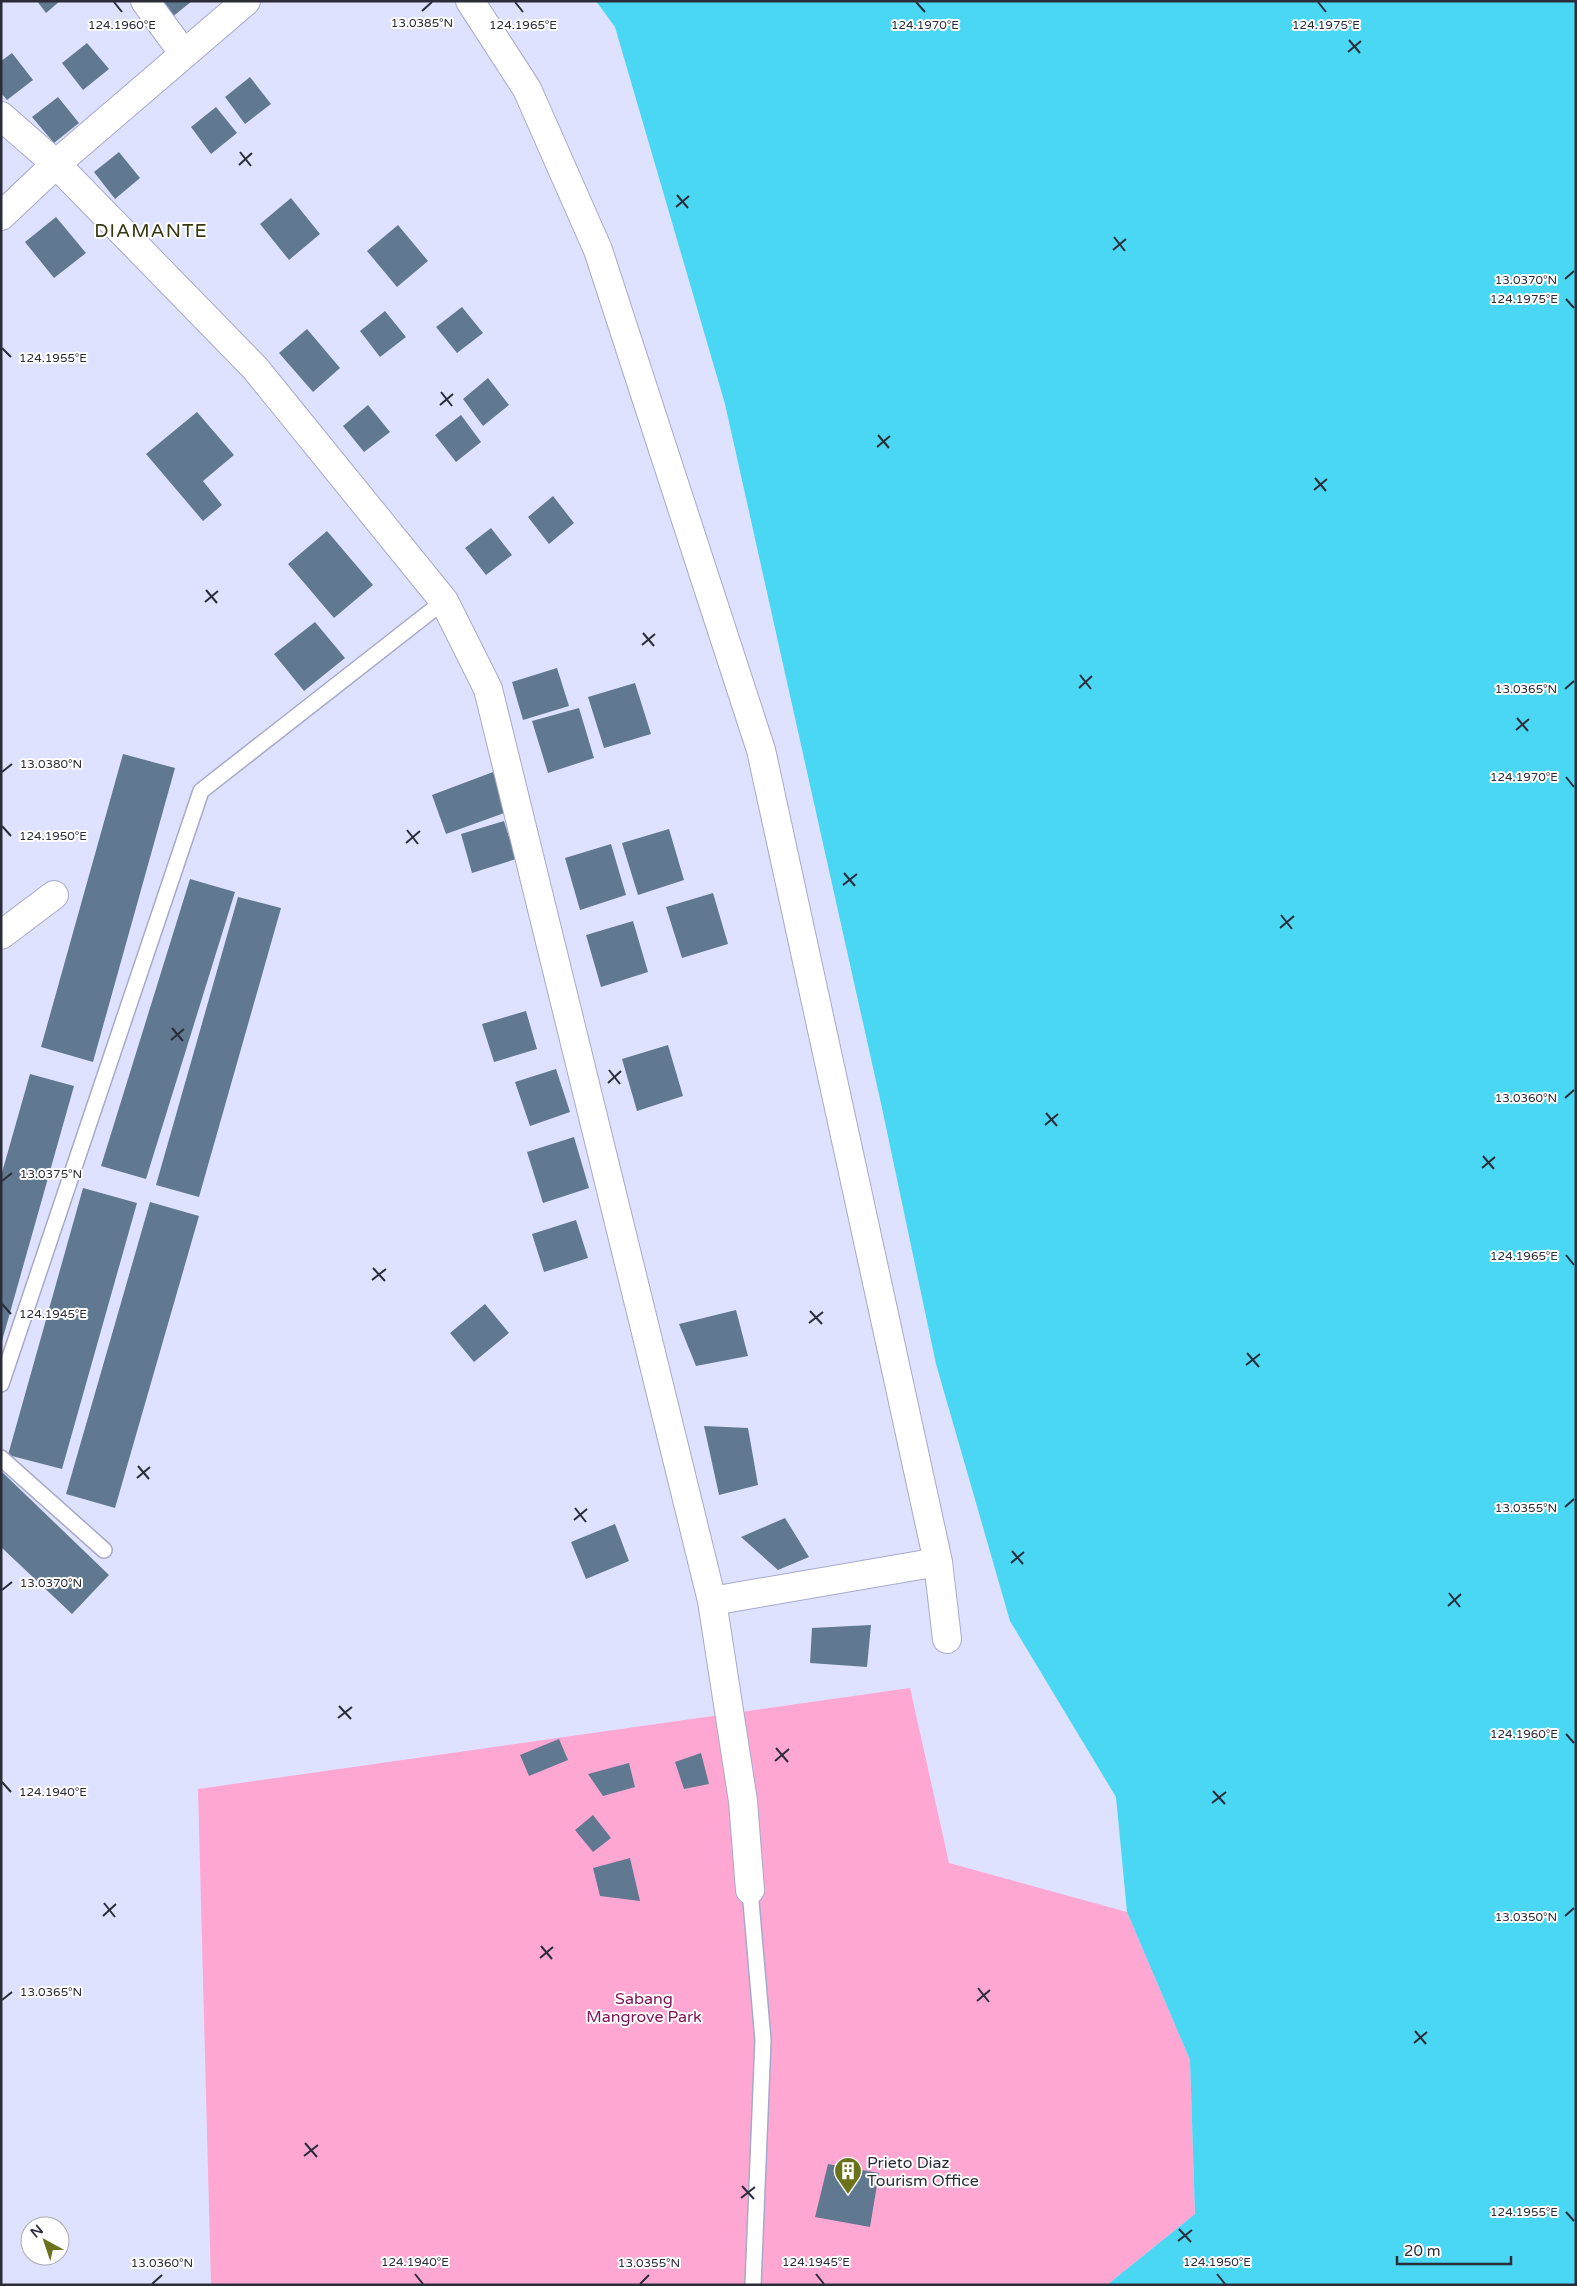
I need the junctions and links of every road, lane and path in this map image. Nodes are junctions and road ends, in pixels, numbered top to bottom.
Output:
1 (145, 1) edge
2 (246, 1) edge
3 (470, 1) edge
4 (184, 54) junction
5 (1, 116) edge
6 (56, 164) junction
7 (1, 216) edge
8 (444, 601) junction
9 (54, 895) dead end
10 (1, 935) edge
11 (1, 1384) edge
12 (1, 1458) edge
13 (104, 1550) dead end
14 (938, 1562) junction
15 (712, 1601) junction
16 (947, 1639) dead end
17 (750, 1890) joint
18 (753, 2285) edge

1 - 4 street
2 - 4 street
3 - 14 street
4 - 6 street
5 - 6 street
6 - 7 street
6 - 8 street
8 - 11 lane
8 - 15 street
9 - 10 street
12 - 13 lane
14 - 15 street
14 - 16 street
15 - 17 street
17 - 18 lane

